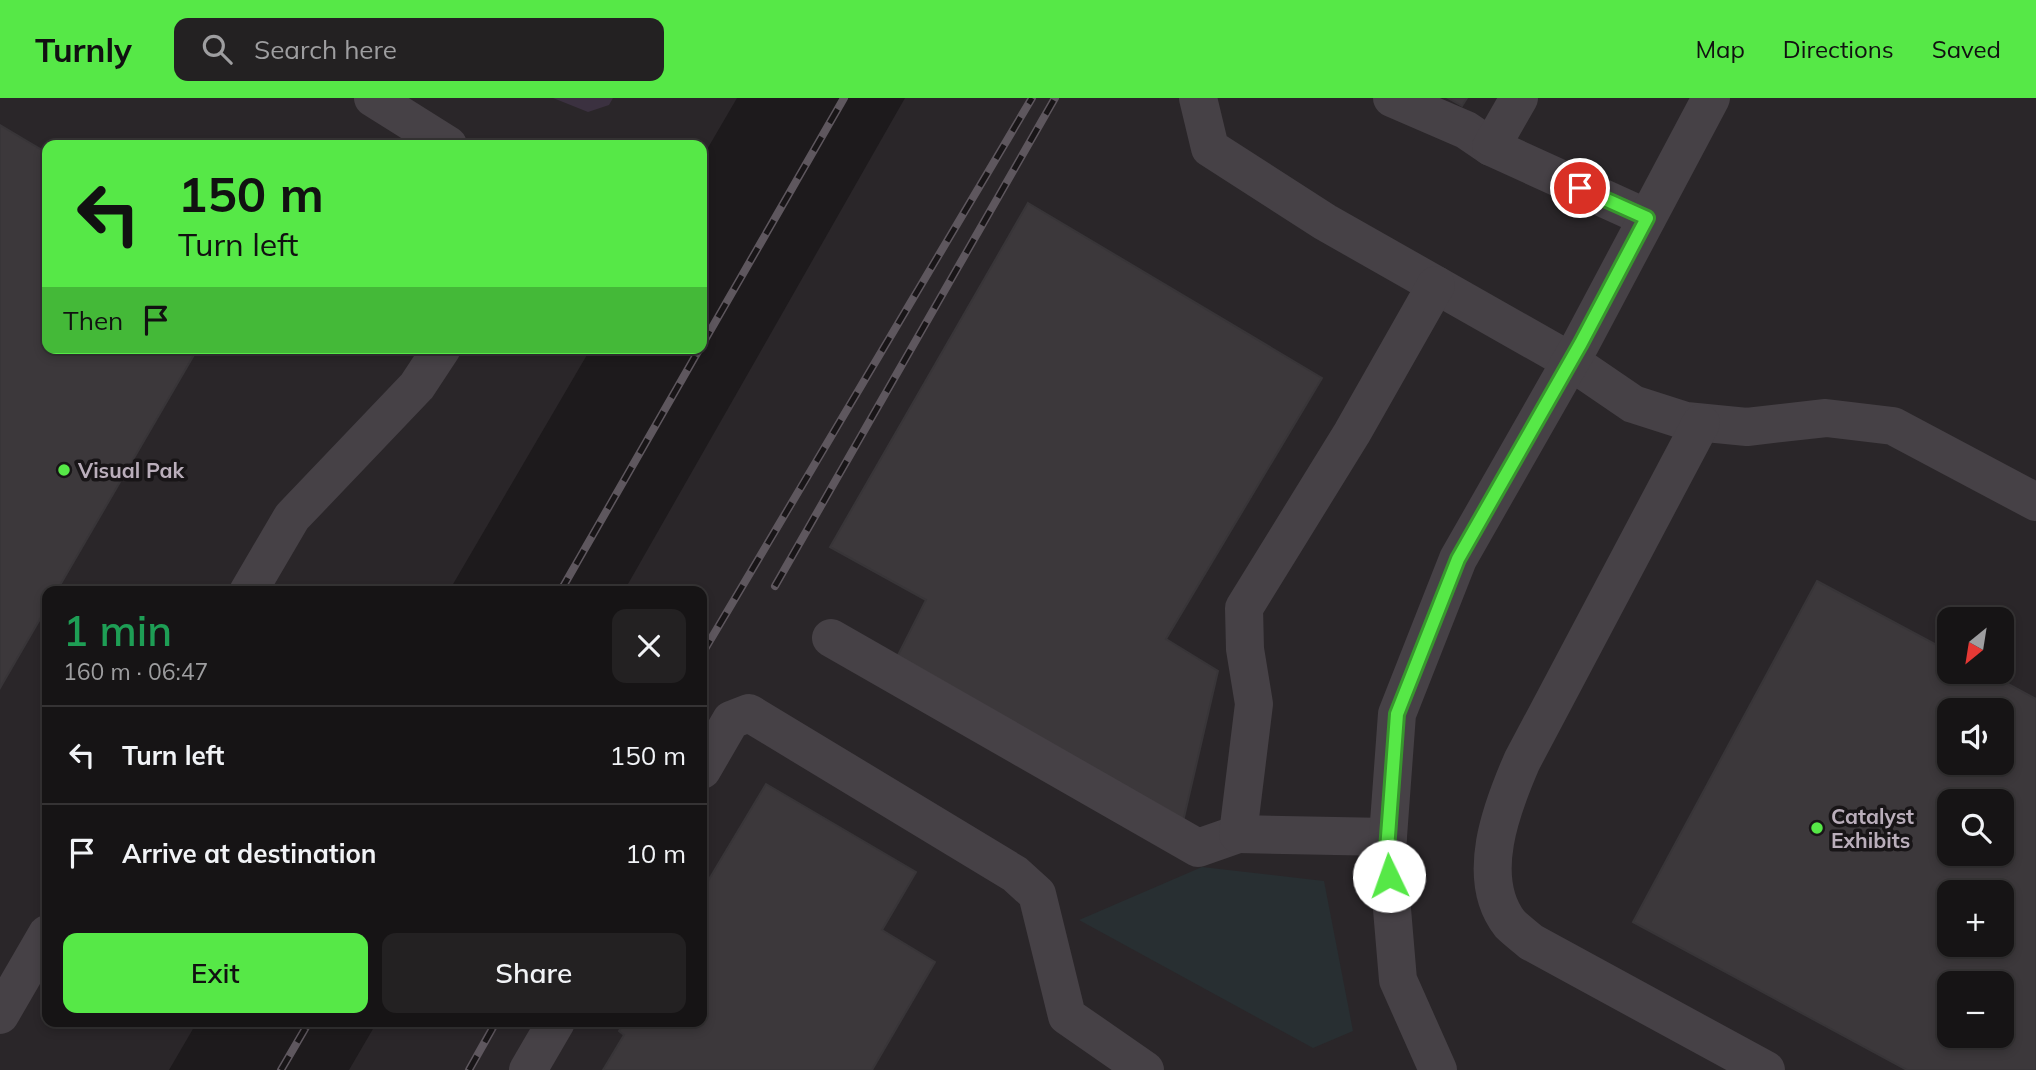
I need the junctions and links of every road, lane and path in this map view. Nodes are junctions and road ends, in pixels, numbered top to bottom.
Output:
1 (373, 98) edge
2 (1198, 98) edge
3 (1392, 98) edge
4 (1519, 98) edge
5 (1711, 98) edge
6 (440, 140) edge
7 (1491, 147) junction
8 (1647, 218) junction
9 (1436, 285) junction
10 (438, 354) edge
11 (1570, 361) junction
12 (1702, 422) junction
13 (2036, 502) edge
14 (252, 586) edge
15 (831, 638) dead end
16 (707, 761) edge
17 (1238, 834) junction
18 (1388, 837) junction
19 (42, 943) edge
20 (0, 1015) edge
21 (553, 1027) edge
22 (528, 1070) edge
23 (1145, 1070) edge
24 (1438, 1070) edge
25 (1766, 1070) edge

1 - 6 street
2 - 9 street
3 - 7 street
4 - 7 street
5 - 8 street
7 - 8 street
8 - 11 street
9 - 11 street
9 - 17 street
10 - 14 street
11 - 12 street
11 - 18 street
12 - 13 street
12 - 25 street
15 - 17 street
16 - 23 street
17 - 18 street
18 - 24 street
19 - 20 street
21 - 22 street

